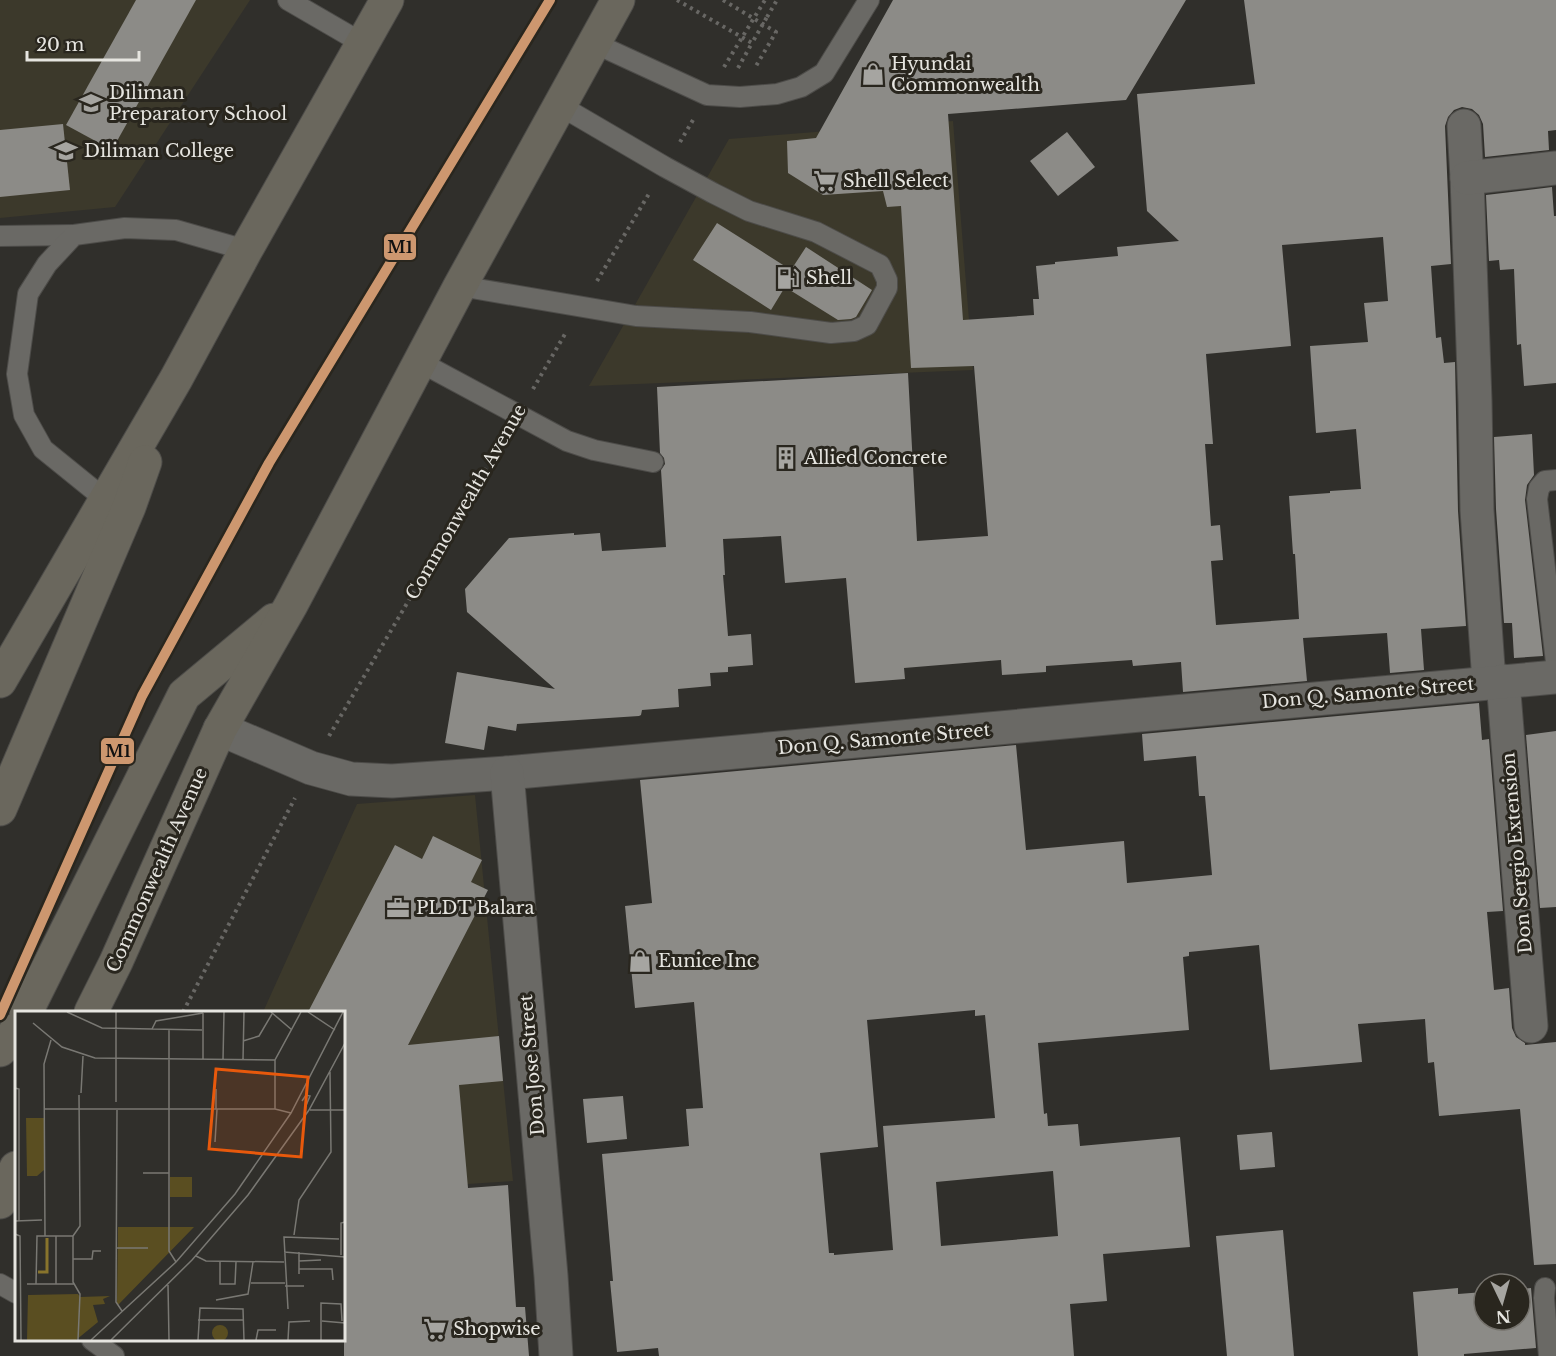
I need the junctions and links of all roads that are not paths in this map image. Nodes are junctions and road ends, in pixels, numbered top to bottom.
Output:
1 (288, 0) edge
2 (387, 0) edge
3 (618, 0) edge
4 (869, 0) edge
5 (362, 43) junction
6 (594, 43) junction
7 (559, 105) junction
8 (1464, 126) dead end
9 (1556, 168) edge
10 (1467, 178) junction
11 (74, 235) junction
12 (0, 236) edge
13 (246, 250) junction
14 (460, 286) junction
15 (420, 362) junction
16 (653, 462) dead end
17 (1556, 480) edge
18 (117, 503) junction
19 (291, 605) junction
20 (1556, 662) edge
21 (1556, 676) edge
22 (0, 681) edge
23 (1496, 681) junction
24 (220, 729) junction
25 (507, 773) junction
26 (0, 809) edge
27 (26, 1011) edge
28 (92, 1011) edge
29 (1531, 1026) dead end
30 (15, 1032) edge
31 (0, 1050) edge
32 (15, 1170) edge
33 (0, 1202) edge
34 (0, 1284) edge
35 (1545, 1288) dead end
36 (15, 1292) edge
37 (93, 1341) edge
38 (114, 1356) edge
39 (556, 1356) edge
40 (1549, 1356) edge

1 - 5 lane
2 - 5 main road
3 - 6 main road, Commonwealth Avenue
4 - 6 lane
5 - 13 main road
6 - 7 main road, Commonwealth Avenue
7 - 14 main road, Commonwealth Avenue
7 - 14 lane
8 - 10 street, Don Sergio Extension
9 - 10 street
10 - 23 street, Don Sergio Extension
11 - 12 lane
11 - 13 lane
11 - 18 lane
13 - 18 main road
14 - 15 main road, Commonwealth Avenue
15 - 16 lane
15 - 19 main road, Commonwealth Avenue
17 - 20 lane
18 - 22 main road
18 - 26 main road
19 - 24 main road, Commonwealth Avenue
19 - 27 main road
21 - 23 street, Don Q. Samonte Street
23 - 25 street, Don Q. Samonte Street
23 - 29 street, Don Sergio Extension
24 - 25 street, Don Q. Samonte Street
24 - 28 main road, Commonwealth Avenue
25 - 39 street, Don Jose Street
30 - 31 main road
32 - 33 main road
34 - 36 lane
35 - 40 lane
37 - 38 lane

